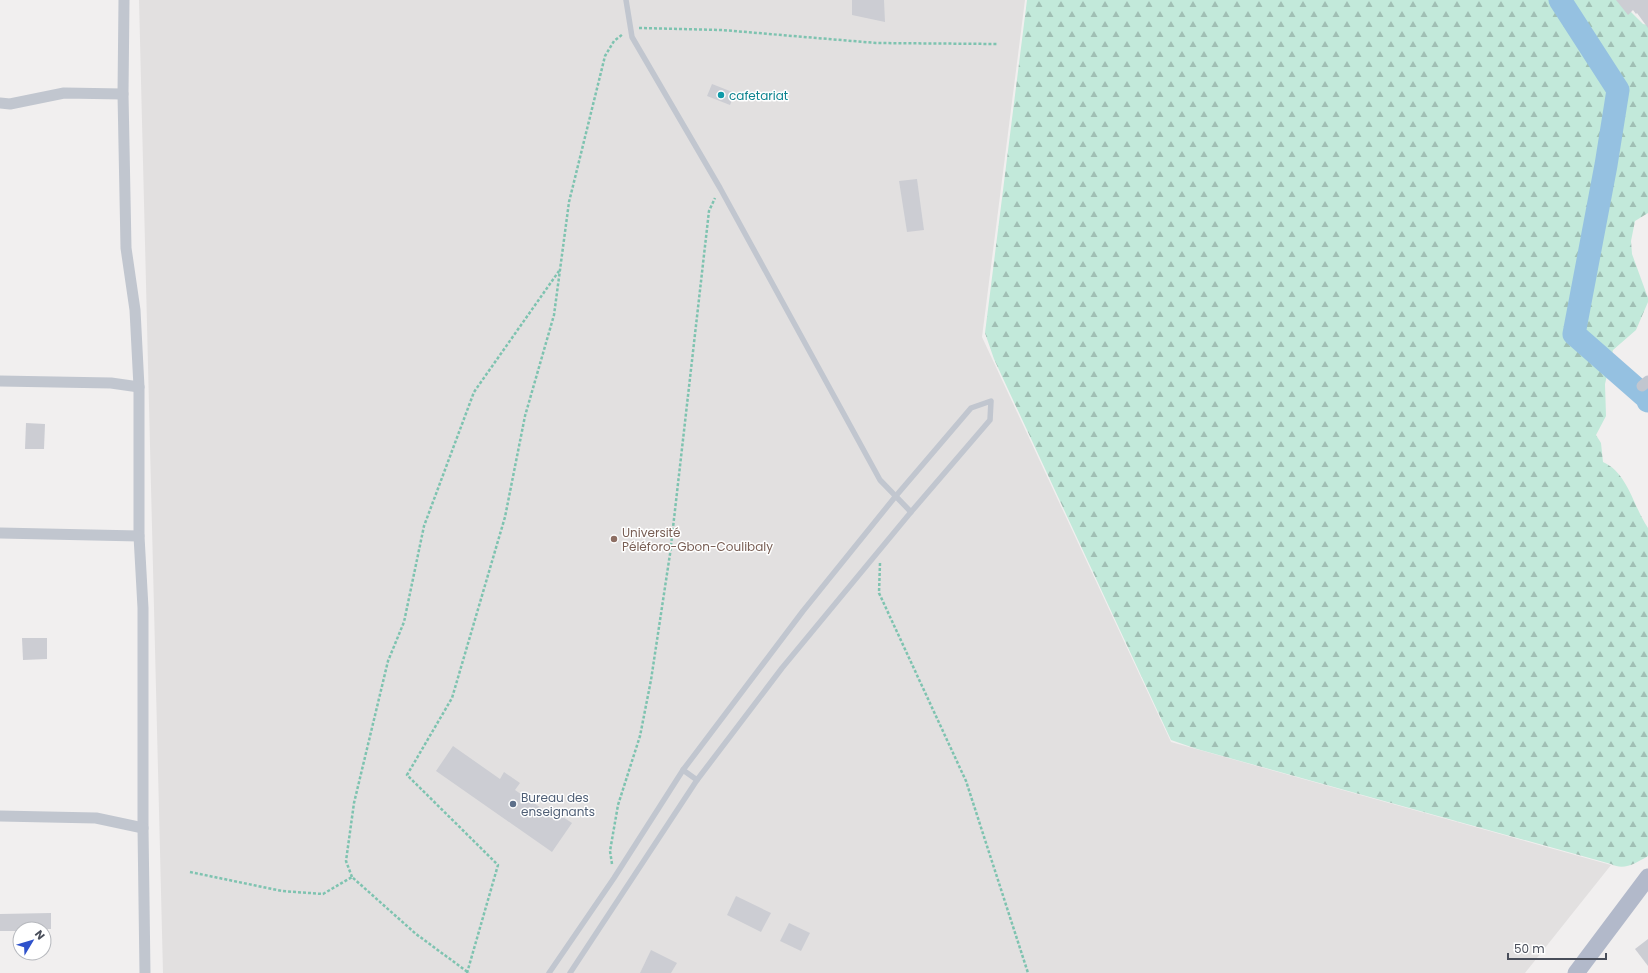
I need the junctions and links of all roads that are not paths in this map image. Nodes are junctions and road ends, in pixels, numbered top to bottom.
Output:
1 (124, 0) edge
2 (626, 0) edge
3 (124, 94) junction
4 (0, 103) edge
5 (0, 381) edge
6 (139, 387) junction
7 (895, 497) junction
8 (911, 512) junction
9 (0, 533) edge
10 (139, 536) junction
11 (683, 770) junction
12 (697, 780) junction
13 (0, 816) edge
14 (142, 828) junction
15 (1648, 877) edge
16 (145, 973) edge
17 (549, 973) edge
18 (570, 973) edge
19 (1576, 973) edge

1 - 3 street
2 - 7 lane
3 - 4 street
3 - 6 street
5 - 6 street
6 - 10 street
7 - 8 lane
7 - 8 lane
7 - 11 lane
8 - 12 lane
9 - 10 street
10 - 14 street
11 - 12 lane
11 - 17 lane
12 - 18 lane
13 - 14 street
14 - 16 street
15 - 19 main road

